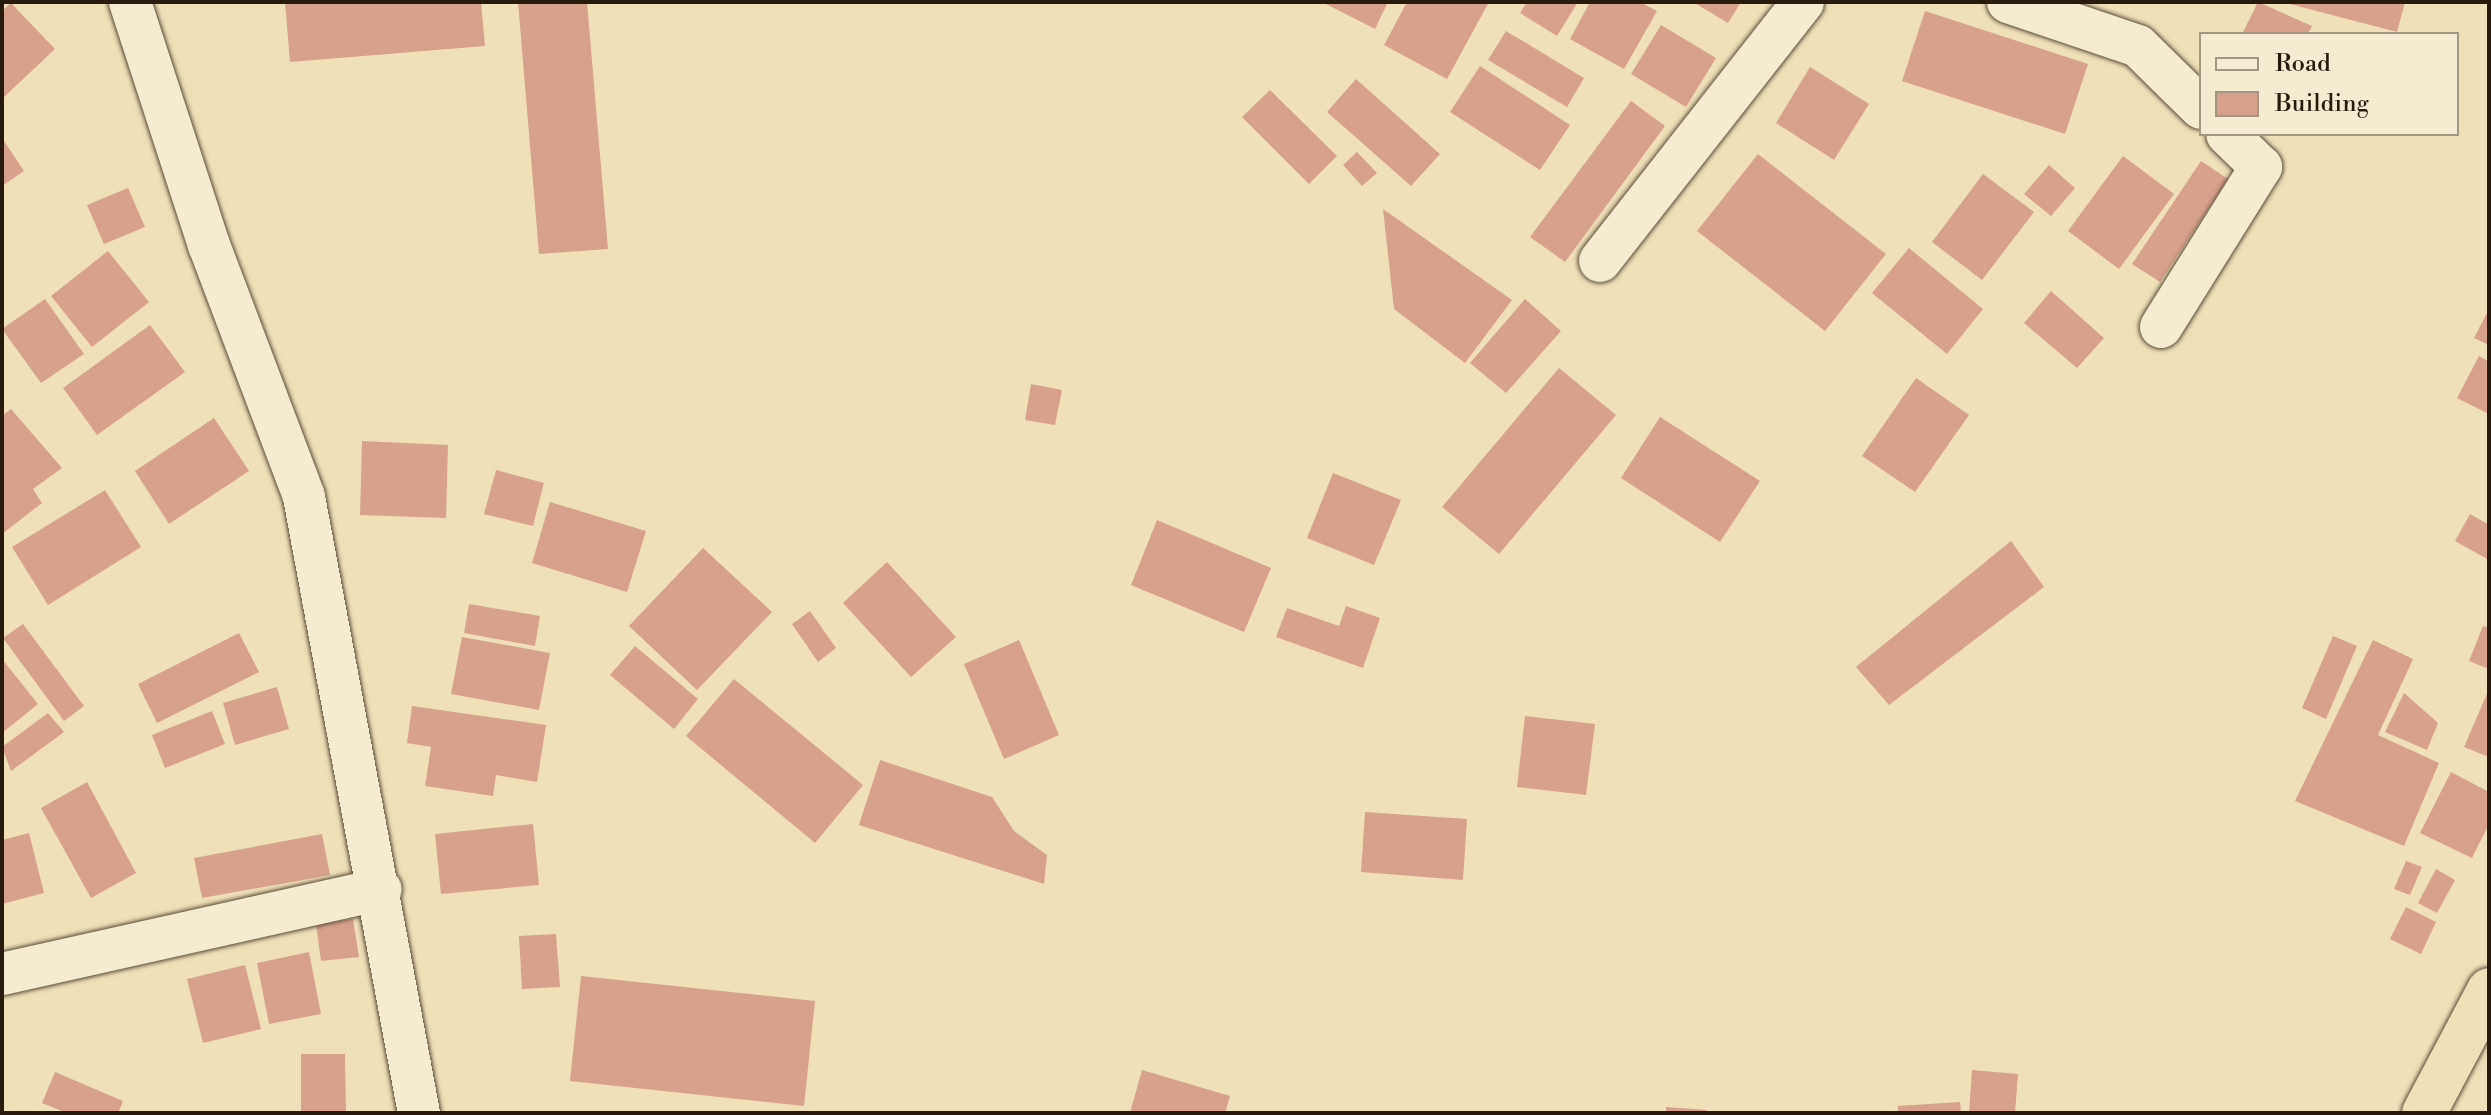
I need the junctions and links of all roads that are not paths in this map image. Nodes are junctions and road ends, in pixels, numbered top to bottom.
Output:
1 (130, 2) edge
2 (1803, 2) edge
3 (2008, 2) edge
4 (2199, 106) edge
5 (2229, 136) edge
6 (1600, 261) dead end
7 (2161, 327) dead end
8 (381, 889) junction
9 (2, 974) edge
10 (2489, 990) edge
11 (419, 1113) edge
12 (2424, 1113) edge

1 - 8 street
2 - 6 street
3 - 4 street
5 - 7 street
8 - 9 street
8 - 11 street
10 - 12 highway

